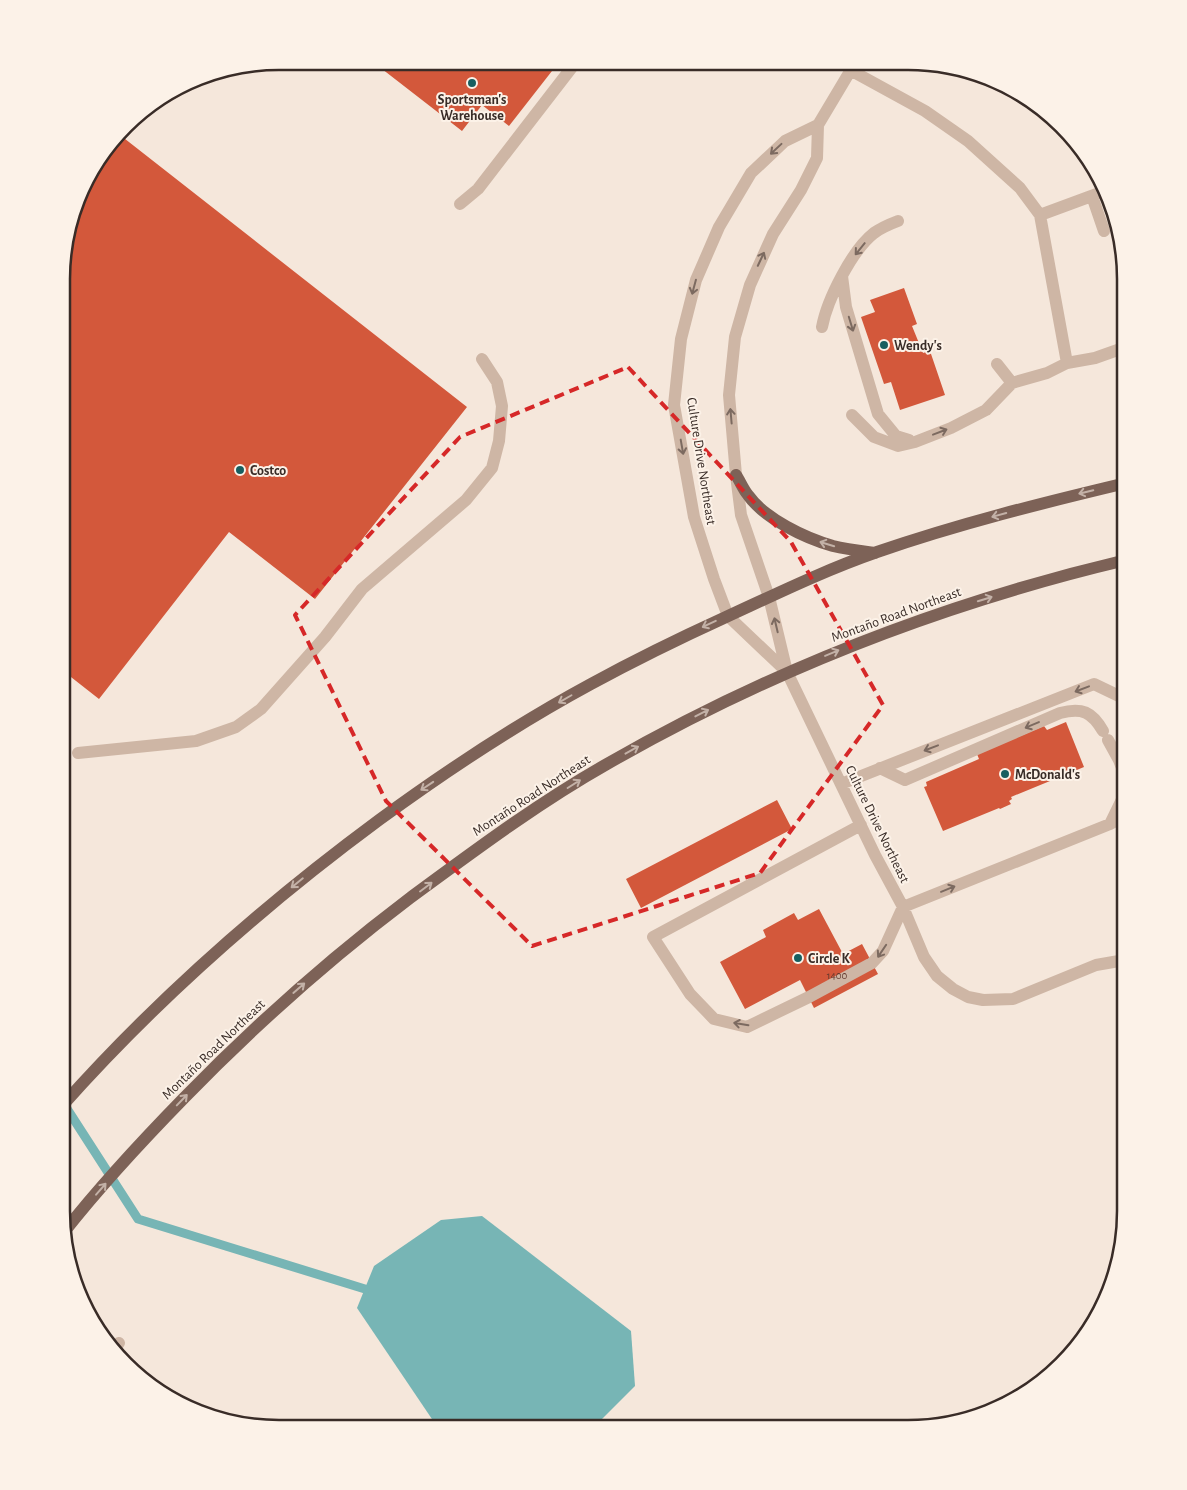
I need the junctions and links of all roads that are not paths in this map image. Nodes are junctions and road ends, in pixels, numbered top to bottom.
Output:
1 (570, 70) edge
2 (852, 70) edge
3 (859, 70) edge
4 (818, 124) junction
5 (1098, 194) edge
6 (1092, 196) junction
7 (460, 204) dead end
8 (1040, 216) junction
9 (898, 222) dead end
10 (1104, 231) dead end
11 (842, 276) junction
12 (822, 327) dead end
13 (1117, 350) edge
14 (482, 359) dead end
15 (1067, 363) junction
16 (997, 364) dead end
17 (1012, 383) junction
18 (852, 415) dead end
19 (915, 442) junction
20 (736, 475) junction
21 (1117, 485) edge
22 (875, 553) junction
23 (1117, 562) edge
24 (769, 597) junction
25 (728, 616) junction
26 (787, 672) junction
27 (1117, 695) edge
28 (78, 753) dead end
29 (1117, 756) edge
30 (880, 768) junction
31 (841, 784) junction
32 (1117, 810) edge
33 (1117, 820) edge
34 (861, 824) junction
35 (1110, 824) junction
36 (903, 907) junction
37 (1117, 961) edge
38 (70, 1098) edge
39 (70, 1225) edge

1 - 7 street
2 - 4 street
3 - 8 street
20 -> 4 street, Culture Drive Northeast
4 -> 25 street, Culture Drive Northeast
5 - 6 street
6 - 8 street
6 - 10 street
8 - 15 street
9 -> 11 street
11 - 12 street
11 -> 19 street
13 - 15 street
14 - 28 street
15 - 17 street
16 - 17 street
19 -> 17 street
18 - 19 street
22 -> 20 main road
20 - 24 street, Culture Drive Northeast
21 -> 22 main road
22 - 24 main road
26 -> 23 main road, Montaño Road Northeast
24 - 25 main road
26 -> 24 street, Culture Drive Northeast
25 - 26 street, Culture Drive Northeast
25 -> 38 main road
26 - 31 street, Culture Drive Northeast
39 -> 26 main road, Montaño Road Northeast
27 -> 30 street
29 -> 30 street
30 - 31 street
31 - 34 street, Culture Drive Northeast
32 - 35 street
33 - 35 street
34 - 36 street, Culture Drive Northeast
36 -> 34 street
36 -> 35 street
36 - 37 street, Culture Drive Northeast

